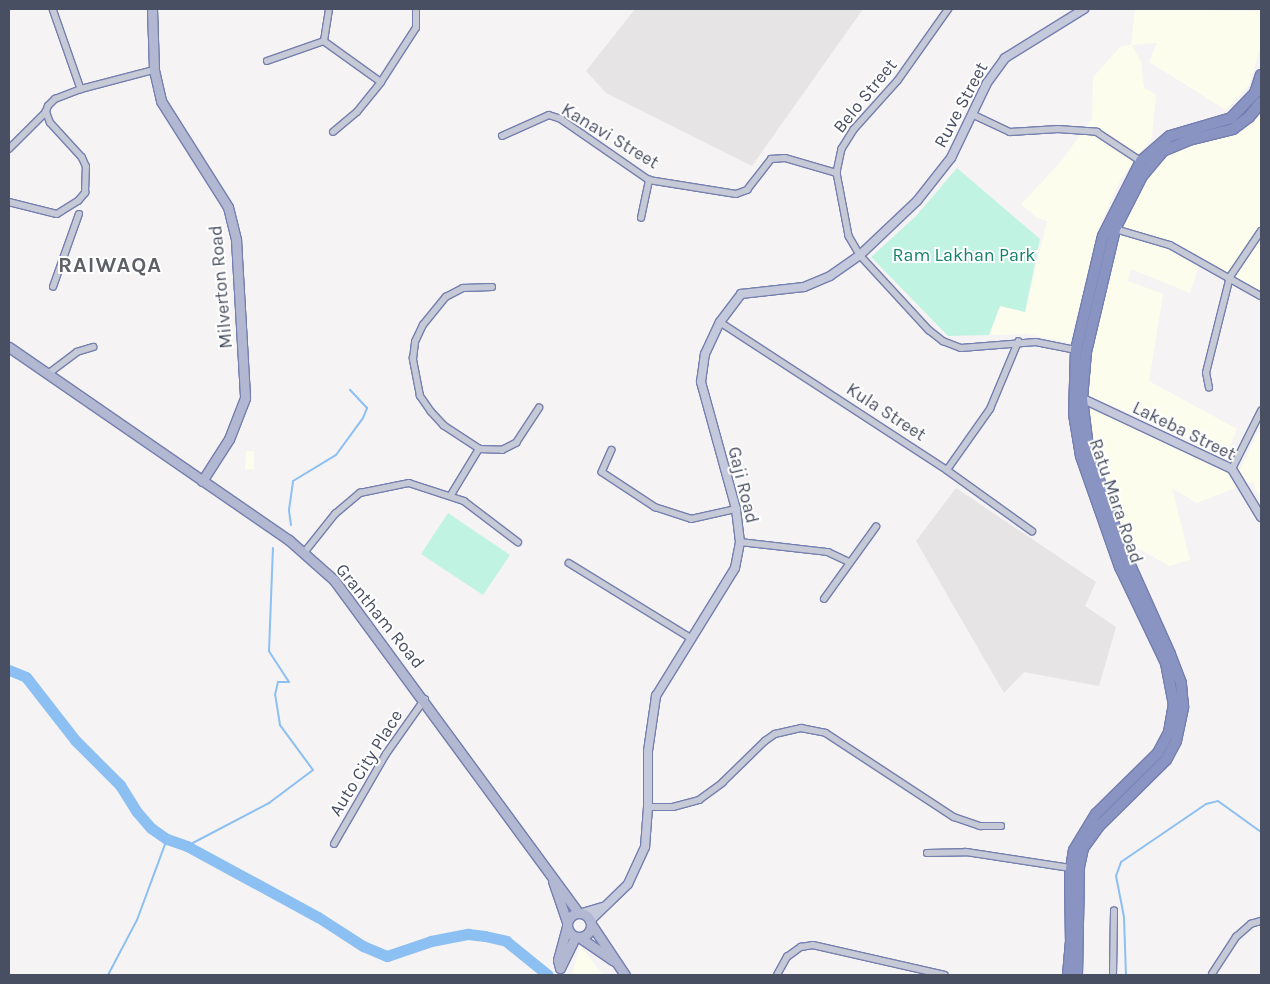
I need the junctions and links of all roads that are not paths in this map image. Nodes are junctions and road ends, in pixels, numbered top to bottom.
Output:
1 (54, 9) edge
2 (152, 9) edge
3 (329, 9) edge
4 (416, 9) edge
5 (949, 9) edge
6 (1084, 9) edge
7 (324, 41) junction
8 (267, 61) dead end
9 (154, 70) junction
10 (1261, 75) edge
11 (381, 82) junction
12 (81, 89) junction
13 (1261, 102) edge
14 (46, 112) junction
15 (972, 114) junction
16 (333, 132) dead end
17 (502, 136) dead end
18 (9, 149) edge
19 (1141, 161) junction
20 (837, 173) junction
21 (649, 180) junction
22 (9, 202) edge
23 (79, 214) dead end
24 (641, 218) dead end
25 (1115, 229) junction
26 (1261, 231) edge
27 (860, 255) junction
28 (1230, 277) junction
29 (53, 287) dead end
30 (492, 287) dead end
31 (1261, 296) edge
32 (720, 322) junction
33 (1018, 342) junction
34 (93, 347) dead end
35 (1081, 351) junction
36 (11, 352) edge
37 (48, 374) junction
38 (1209, 388) dead end
39 (1078, 397) junction
40 (539, 408) dead end
41 (1261, 412) edge
42 (479, 449) junction
43 (612, 450) dead end
44 (1232, 469) junction
45 (946, 470) junction
46 (202, 481) junction
47 (451, 495) junction
48 (736, 509) junction
49 (1261, 517) edge
50 (876, 527) dead end
51 (1032, 531) dead end
52 (518, 542) dead end
53 (740, 542) junction
54 (304, 553) junction
55 (849, 562) junction
56 (569, 563) dead end
57 (824, 599) dead end
58 (691, 638) junction
59 (425, 699) junction
60 (648, 807) junction
61 (1001, 826) dead end
62 (334, 844) dead end
63 (928, 853) dead end
64 (1071, 868) junction
65 (550, 872) junction
66 (605, 906) junction
67 (1114, 911) dead end
68 (580, 913) junction
69 (1261, 921) edge
70 (591, 923) junction
71 (567, 924) junction
72 (577, 937) junction
73 (616, 963) junction
74 (558, 973) edge
75 (1212, 974) dead end
76 (625, 975) edge
77 (777, 975) edge
78 (945, 975) edge
79 (1068, 975) edge
80 (1076, 975) edge
81 (1113, 975) edge

1 - 12 street
2 - 9 main road, Milverton Road
3 - 7 street
4 - 11 street
5 - 20 street, Belo Street
6 - 15 street, Ruve Street
7 - 8 street
7 - 11 street
9 - 12 street
9 - 46 main road, Milverton Road
10 - 19 highway, Ratu Mara Road
11 - 16 street
12 - 14 street
13 - 25 highway, Ratu Mara Road
14 - 18 street
14 - 22 street
15 - 19 street
15 - 27 street, Ruve Street
17 - 21 street, Kanavi Street
19 - 35 highway, Ratu Mara Road
20 - 21 street, Kanavi Street
20 - 27 street, Belo Street
21 - 24 street
23 - 29 street
25 - 28 street
25 - 35 highway, Ratu Mara Road
26 - 28 street
27 - 32 street, Gaji Road
27 - 33 street, Belo Street
28 - 31 street
28 - 38 street
30 - 42 street
32 - 45 street, Kula Street
32 - 48 street, Gaji Road
33 - 35 street, Belo Street
33 - 45 street
34 - 37 street
35 - 39 highway, Ratu Mara Road
36 - 37 main road, Grantham Road
37 - 46 main road, Grantham Road
39 - 44 street, Lakeba Street
39 - 64 highway, Ratu Mara Road
39 - 80 highway, Ratu Mara Road
40 - 42 street
41 - 44 street
42 - 47 street
43 - 48 street
44 - 49 street, Lakeba Street
45 - 51 street, Kula Street
46 - 54 main road, Grantham Road
47 - 52 street
47 - 54 street
48 - 53 street, Gaji Road
50 - 55 street
53 - 55 street
53 - 58 street, Gaji Road
54 - 59 main road, Grantham Road
55 - 57 street
56 - 58 street
58 - 60 street, Gaji Road
59 - 62 street, Auto City Place
59 - 65 main road, Grantham Road
60 - 61 street
60 - 66 street, Gaji Road
63 - 64 street
64 - 79 highway, Ratu Mara Road
65 - 68 main road, Grantham Road
65 - 71 main road, Grantham Road
66 - 68 street, Gaji Road
66 - 70 street, Gaji Road
67 - 81 street
68 - 70 main road
68 - 71 main road
69 - 75 street
70 - 72 main road
70 - 73 main road
71 - 72 main road
71 - 74 main road
72 - 73 main road
72 - 74 main road
73 - 76 main road
77 - 78 street

